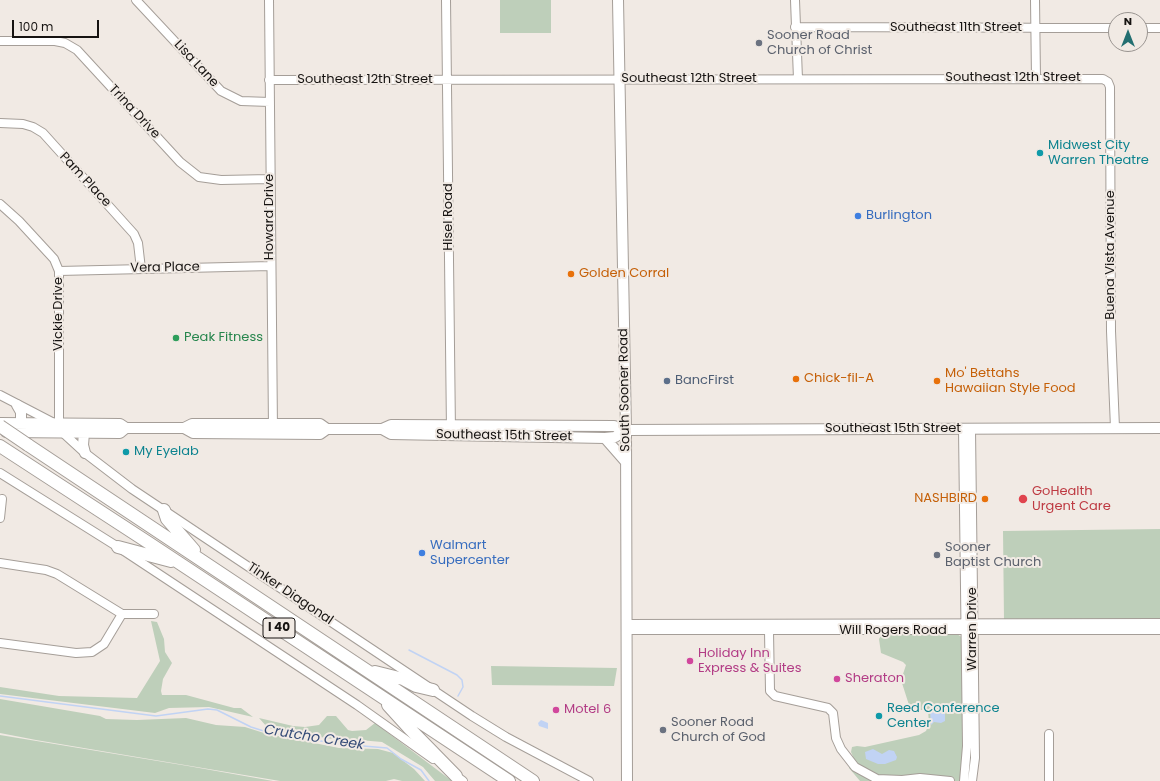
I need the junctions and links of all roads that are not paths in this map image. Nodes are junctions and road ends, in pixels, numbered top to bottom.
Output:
1 (136, 0) edge
2 (269, 0) edge
3 (446, 0) edge
4 (618, 0) edge
5 (795, 0) edge
6 (1035, 0) edge
7 (795, 27) junction
8 (1036, 28) junction
9 (1108, 28) edge
10 (1148, 28) edge
11 (1160, 28) edge
12 (0, 41) edge
13 (1036, 78) junction
14 (798, 79) junction
15 (269, 80) junction
16 (448, 80) junction
17 (620, 80) junction
18 (1108, 82) joint
19 (270, 102) junction
20 (0, 123) edge
21 (270, 179) junction
22 (0, 204) edge
23 (271, 266) junction
24 (141, 269) junction
25 (59, 271) junction
26 (0, 395) edge
27 (17, 405) junction
28 (21, 423) junction
29 (0, 424) edge
30 (58, 426) junction
31 (126, 428) junction
32 (1115, 428) junction
33 (1160, 428) edge
34 (273, 429) junction
35 (450, 429) junction
36 (967, 429) junction
37 (500, 430) junction
38 (626, 430) junction
39 (0, 432) edge
40 (84, 433) junction
41 (605, 438) junction
42 (1, 447) edge
43 (85, 453) junction
44 (626, 462) junction
45 (0, 472) edge
46 (2, 499) dead end
47 (164, 510) junction
48 (0, 518) edge
49 (118, 547) junction
50 (0, 563) edge
51 (180, 563) junction
52 (206, 563) junction
53 (122, 614) junction
54 (154, 614) dead end
55 (1160, 623) edge
56 (626, 627) junction
57 (969, 627) junction
58 (769, 630) junction
59 (1160, 630) edge
60 (0, 643) edge
61 (365, 670) junction
62 (433, 690) junction
63 (378, 694) junction
64 (1049, 734) dead end
65 (460, 778) edge
66 (509, 781) edge
67 (533, 781) edge
68 (589, 781) edge
69 (627, 781) edge
70 (950, 781) edge
71 (964, 781) edge
72 (972, 781) edge
73 (1049, 781) edge

1 - 19 street, Lisa Lane
2 - 15 street, Howard Drive
3 - 16 street, Hisel Road
4 - 17 main road, South Sooner Road
5 - 7 street
6 - 8 street
7 - 8 street, Southeast 11th Street
7 - 14 street
8 - 9 street, Southeast 11th Street
8 - 13 street
10 - 11 street
12 - 21 street, Trina Drive
13 - 14 street, Southeast 12th Street
13 - 18 street, Southeast 12th Street
14 - 17 street, Southeast 12th Street
15 - 16 street, Southeast 12th Street
15 - 19 street, Howard Drive
16 - 17 street, Southeast 12th Street
16 - 35 street, Hisel Road
17 - 38 main road, South Sooner Road
18 - 32 street, Buena Vista Avenue
19 - 21 street, Howard Drive
20 - 24 street, Pam Place
21 - 23 street, Howard Drive
22 - 25 street, Vickie Drive
23 - 24 street, Vera Place
23 - 34 street, Howard Drive
24 - 25 street, Vera Place
25 - 30 street, Vickie Drive
26 - 27 street, Tinker Diagonal
27 - 28 main road
27 - 30 street, Tinker Diagonal
28 - 29 main road, Southeast 15th Street
28 - 30 main road, Southeast 15th Street
29 - 52 highway, Tinker Diagonal / I 40, bridge
30 - 31 main road, Southeast 15th Street
30 - 39 main road, Southeast 15th Street
30 - 40 main road, Southeast 15th Street
30 - 43 street, Tinker Diagonal
31 - 34 main road, Southeast 15th Street
31 - 40 main road, Southeast 15th Street
32 - 33 main road, Southeast 15th Street
32 - 36 main road, Southeast 15th Street
34 - 35 main road, Southeast 15th Street
35 - 37 main road, Southeast 15th Street
36 - 38 main road, Southeast 15th Street
36 - 57 street, Warren Drive
37 - 38 main road, Southeast 15th Street
37 - 41 main road, Southeast 15th Street
38 - 41 main road, Southeast 15th Street
38 - 44 main road, South Sooner Road
40 - 43 main road
41 - 44 main road
42 - 51 highway, I 40
43 - 47 street, Tinker Diagonal
44 - 56 main road, South Sooner Road
45 - 49 street
46 - 48 street
47 - 52 highway
47 - 62 street, Tinker Diagonal
49 - 51 highway
49 - 65 street
50 - 53 street
51 - 63 highway, I 40
52 - 61 highway, Tinker Diagonal / I 40
53 - 54 street
53 - 60 street
55 - 57 street, Will Rogers Road
56 - 57 street, Will Rogers Road
56 - 58 street, Will Rogers Road
56 - 69 main road, South Sooner Road
57 - 58 street, Will Rogers Road
57 - 59 street, Will Rogers Road
57 - 71 street, Warren Drive
57 - 72 street, Warren Drive
58 - 70 street
61 - 62 highway
61 - 67 highway, Tinker Diagonal / I 40
62 - 68 street, Tinker Diagonal
63 - 65 highway
63 - 66 highway, I 40
64 - 73 street

